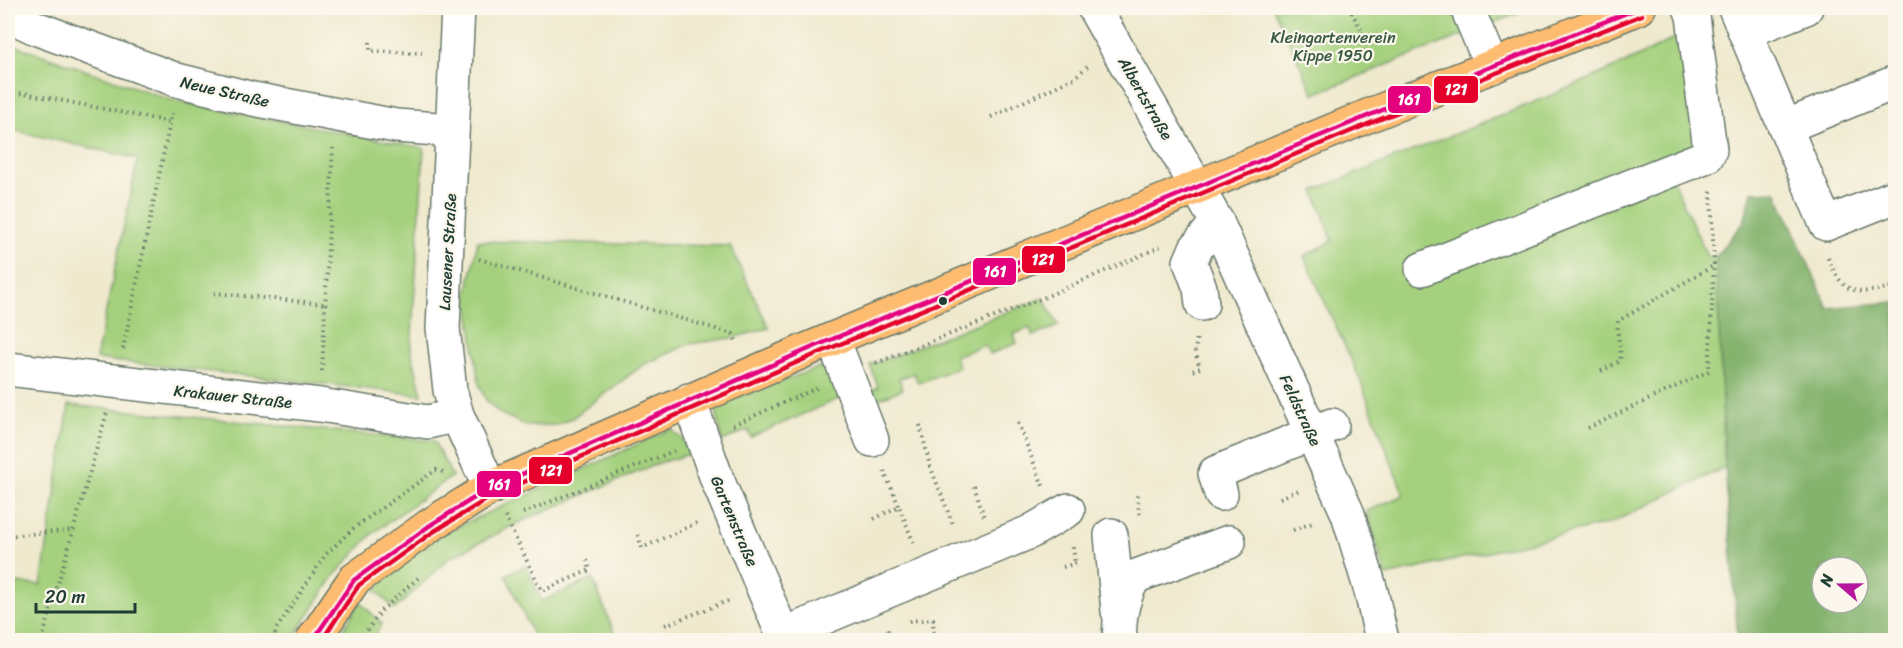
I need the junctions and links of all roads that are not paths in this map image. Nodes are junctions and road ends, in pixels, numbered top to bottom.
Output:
1 (458, 8) edge
2 (1094, 8) edge
3 (1467, 8) edge
4 (1640, 8) edge
5 (1690, 8) edge
6 (1806, 8) edge
7 (8, 15) edge
8 (1740, 20) edge
9 (1492, 67) junction
10 (1896, 82) edge
11 (1785, 127) junction
12 (453, 130) junction
13 (1197, 188) junction
14 (1896, 196) edge
15 (1217, 222) junction
16 (1422, 269) dead end
17 (1202, 303) dead end
18 (833, 339) junction
19 (8, 369) edge
20 (689, 400) junction
21 (457, 415) junction
22 (1322, 429) junction
23 (872, 440) dead end
24 (490, 488) junction
25 (1221, 494) dead end
26 (1065, 512) road end
27 (1111, 535) dead end
28 (1229, 542) dead end
29 (1119, 633) edge
30 (784, 638) edge
31 (313, 640) edge
32 (1382, 640) edge

1 - 12 street, Lausener Straße
2 - 13 street, Albertstraße
3 - 9 street
4 - 9 main road
5 - 16 street
6 - 8 street
7 - 12 street, Neue Straße
8 - 11 street
9 - 13 main road
10 - 11 street
11 - 14 street
12 - 21 street, Lausener Straße
13 - 15 street, Feldstraße
13 - 18 main road
15 - 17 street
15 - 22 street, Feldstraße
18 - 20 main road
18 - 23 street
19 - 21 street, Krakauer Straße
20 - 24 main road
20 - 30 street, Gartenstraße
21 - 24 street, Lausener Straße
22 - 25 street
22 - 32 street, Feldstraße
24 - 31 main road
26 - 30 street
27 - 29 street
28 - 29 street

